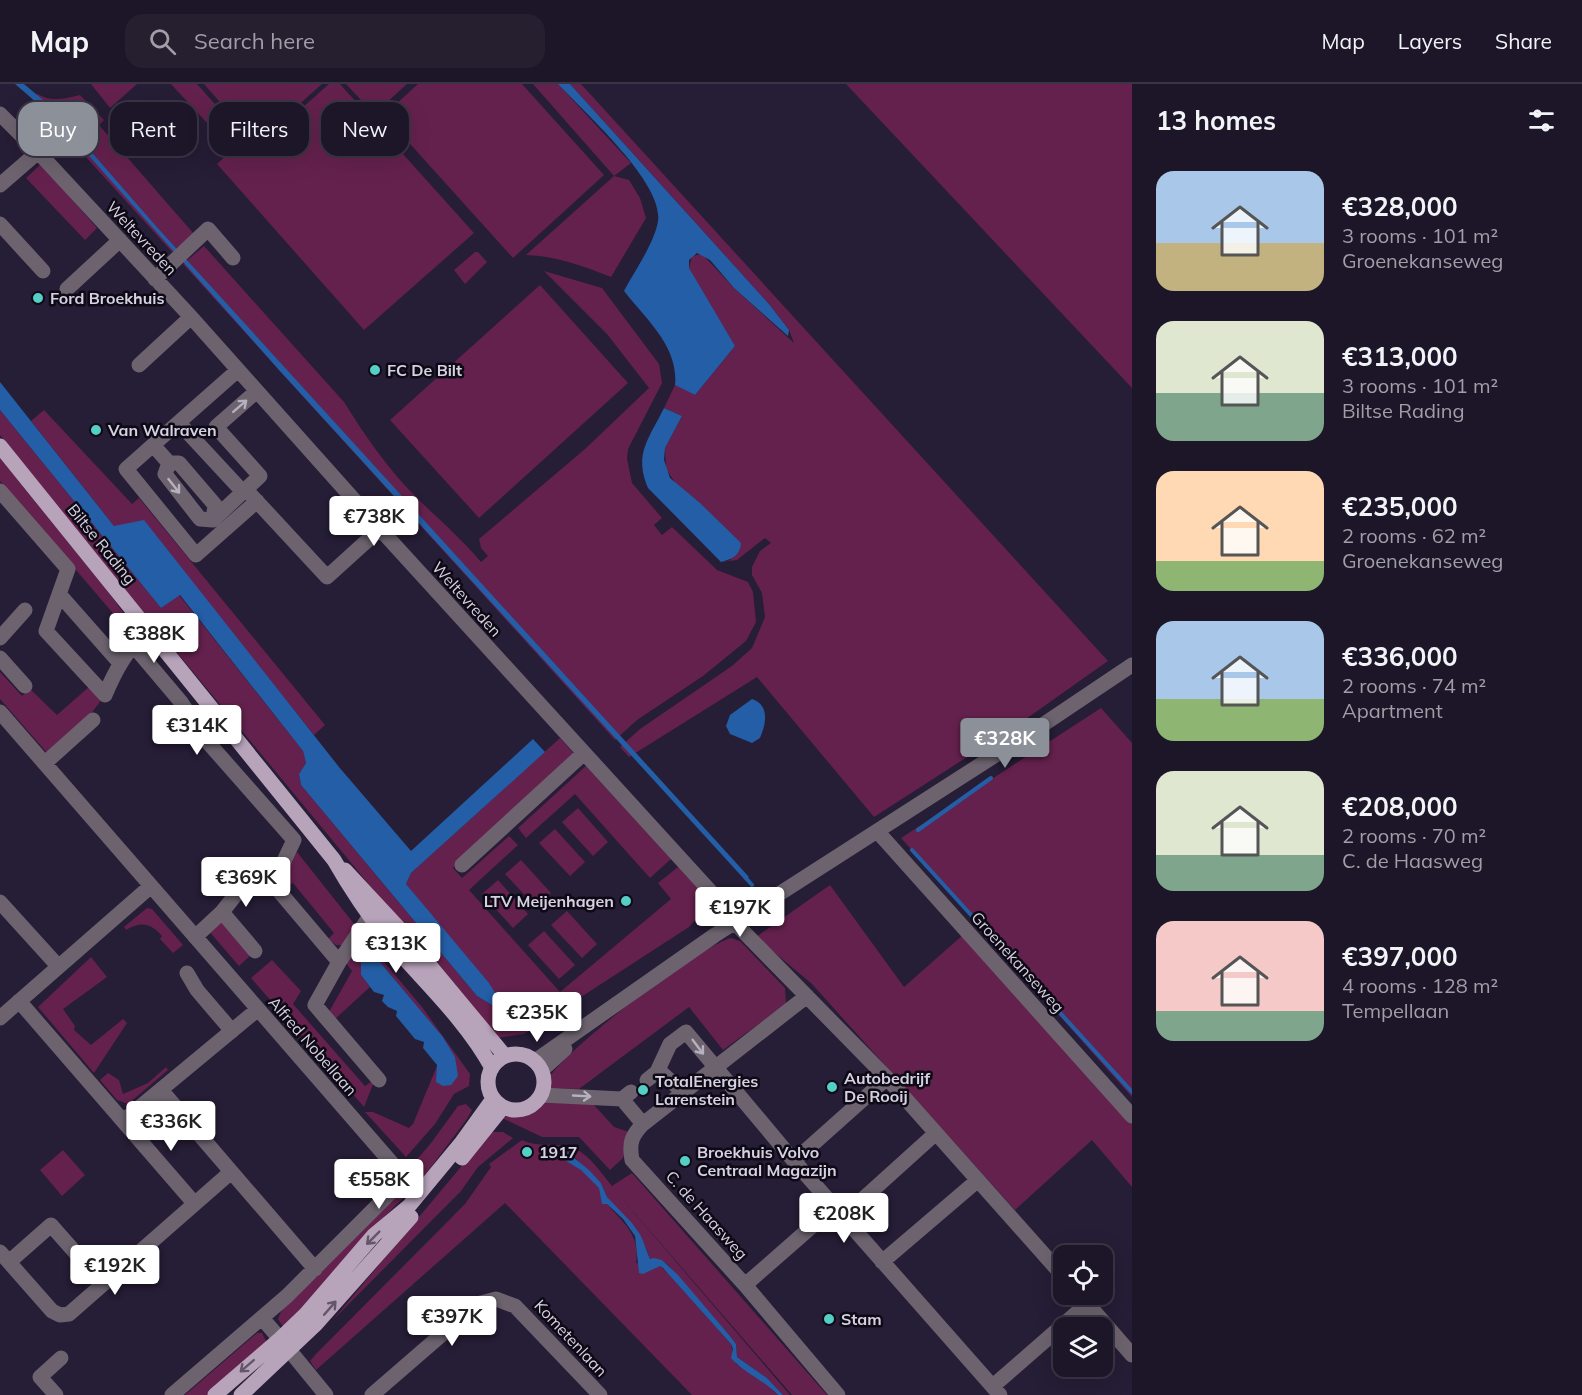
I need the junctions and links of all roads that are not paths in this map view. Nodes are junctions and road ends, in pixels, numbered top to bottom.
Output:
1 (0, 114) edge
2 (18, 132) edge
3 (33, 156) edge
4 (42, 156) edge
5 (0, 184) edge
6 (1, 227) edge
7 (120, 240) junction
8 (233, 258) dead end
9 (43, 271) dead end
10 (155, 279) junction
11 (67, 289) dead end
12 (191, 317) junction
13 (139, 365) dead end
14 (238, 370) junction
15 (257, 392) junction
16 (179, 423) junction
17 (216, 427) junction
18 (198, 444) junction
19 (153, 445) junction
20 (0, 446) edge
21 (0, 491) edge
22 (244, 491) junction
23 (256, 501) junction
24 (380, 530) junction
25 (59, 594) junction
26 (25, 610) dead end
27 (148, 630) junction
28 (0, 638) edge
29 (132, 644) junction
30 (0, 658) edge
31 (119, 662) junction
32 (1132, 665) edge
33 (25, 686) dead end
34 (0, 712) edge
35 (93, 720) dead end
36 (584, 754) junction
37 (45, 763) junction
38 (878, 831) junction
39 (462, 865) dead end
40 (245, 883) dead end
41 (151, 886) junction
42 (0, 902) edge
43 (374, 910) junction
44 (222, 912) junction
45 (734, 922) junction
46 (195, 937) junction
47 (255, 951) dead end
48 (339, 962) junction
49 (58, 966) junction
50 (187, 973) dead end
51 (807, 996) junction
52 (19, 1001) junction
53 (257, 1010) junction
54 (0, 1018) edge
55 (232, 1030) junction
56 (505, 1056) junction
57 (538, 1065) junction
58 (492, 1068) junction
59 (715, 1070) junction
60 (887, 1078) junction
61 (379, 1080) dead end
62 (161, 1090) junction
63 (684, 1093) junction
64 (542, 1095) junction
65 (498, 1103) junction
66 (1132, 1116) edge
67 (123, 1121) junction
68 (643, 1124) junction
69 (936, 1133) junction
70 (794, 1161) junction
71 (231, 1172) junction
72 (978, 1180) junction
73 (194, 1203) junction
74 (838, 1212) junction
75 (5, 1257) edge
76 (882, 1262) junction
77 (1053, 1265) edge
78 (315, 1269) junction
79 (103, 1284) junction
80 (745, 1284) junction
81 (1077, 1305) edge
82 (1088, 1305) edge
83 (262, 1317) junction
84 (285, 1345) junction
85 (1132, 1355) edge
86 (62, 1358) dead end
87 (996, 1391) edge
88 (56, 1395) edge
89 (172, 1395) edge
90 (215, 1395) edge
91 (241, 1395) edge
92 (326, 1395) edge
93 (372, 1395) edge
94 (600, 1395) edge
95 (838, 1395) edge

1 - 2 street, Weltevreden
3 - 5 street
4 - 7 street, Weltevreden
6 - 9 street
7 - 10 street, Weltevreden
7 - 11 street
8 - 10 street
10 - 12 street, Weltevreden
12 - 13 street
12 - 14 street, Weltevreden
14 - 15 street, Weltevreden
14 - 16 street
17 -> 15 street
15 - 24 street, Weltevreden
16 - 18 street
16 - 19 street
17 - 18 street
17 - 22 street
18 - 22 street
19 -> 22 street
19 - 23 street
20 - 27 main road, Biltse Rading
21 - 25 street
22 - 23 street
23 - 24 street
24 - 36 street, Weltevreden
25 - 31 street
25 - 31 street
26 - 28 street
27 - 29 street
27 - 43 main road, Biltse Rading
29 - 31 street
29 - 48 street
30 - 33 street
32 - 38 street
34 - 37 street, Alfred Nobellaan
35 - 37 street
36 - 39 street
36 - 45 street, Weltevreden
37 - 41 street, Alfred Nobellaan
38 - 45 street
38 - 66 street, Groenekanseweg
40 - 44 street
41 - 46 street, Alfred Nobellaan
41 - 49 street
42 - 49 street
43 - 48 street
43 - 56 main road, Biltse Rading
43 - 58 main road, Biltse Rading
44 - 46 street
44 - 47 street
45 - 51 street, Weltevreden
45 - 57 street
46 - 53 street, Alfred Nobellaan
48 - 61 street, Alfred Nobellaan
49 - 52 street
50 - 55 street
51 - 59 street, C. de Haasweg
51 - 60 street
52 - 54 street
52 - 67 street
53 - 55 street
53 - 78 street, Alfred Nobellaan
55 - 62 street
56 - 57 main road
56 - 58 main road
57 - 64 main road
58 - 65 main road
59 - 63 street, C. de Haasweg
63 -> 59 street
59 - 70 street
60 - 69 street
60 - 70 street
62 - 67 street
62 - 71 street
63 - 68 street, C. de Haasweg
64 - 65 main road
64 -> 68 street
65 - 84 main road
67 - 73 street
68 - 80 street, C. de Haasweg
69 - 72 street
69 - 74 street
70 - 74 street
71 - 73 street
71 - 78 street
72 - 76 street
72 - 77 street
73 - 79 street
74 - 76 street
74 - 80 street
75 - 79 street
75 - 79 street
76 - 87 street
78 - 83 street
80 - 95 street, C. de Haasweg
81 - 87 street
82 - 85 street
83 - 84 street
83 - 89 street
84 -> 90 main road
84 - 91 main road
84 - 92 street
86 - 88 street
93 - 94 street, Kometenlaan

